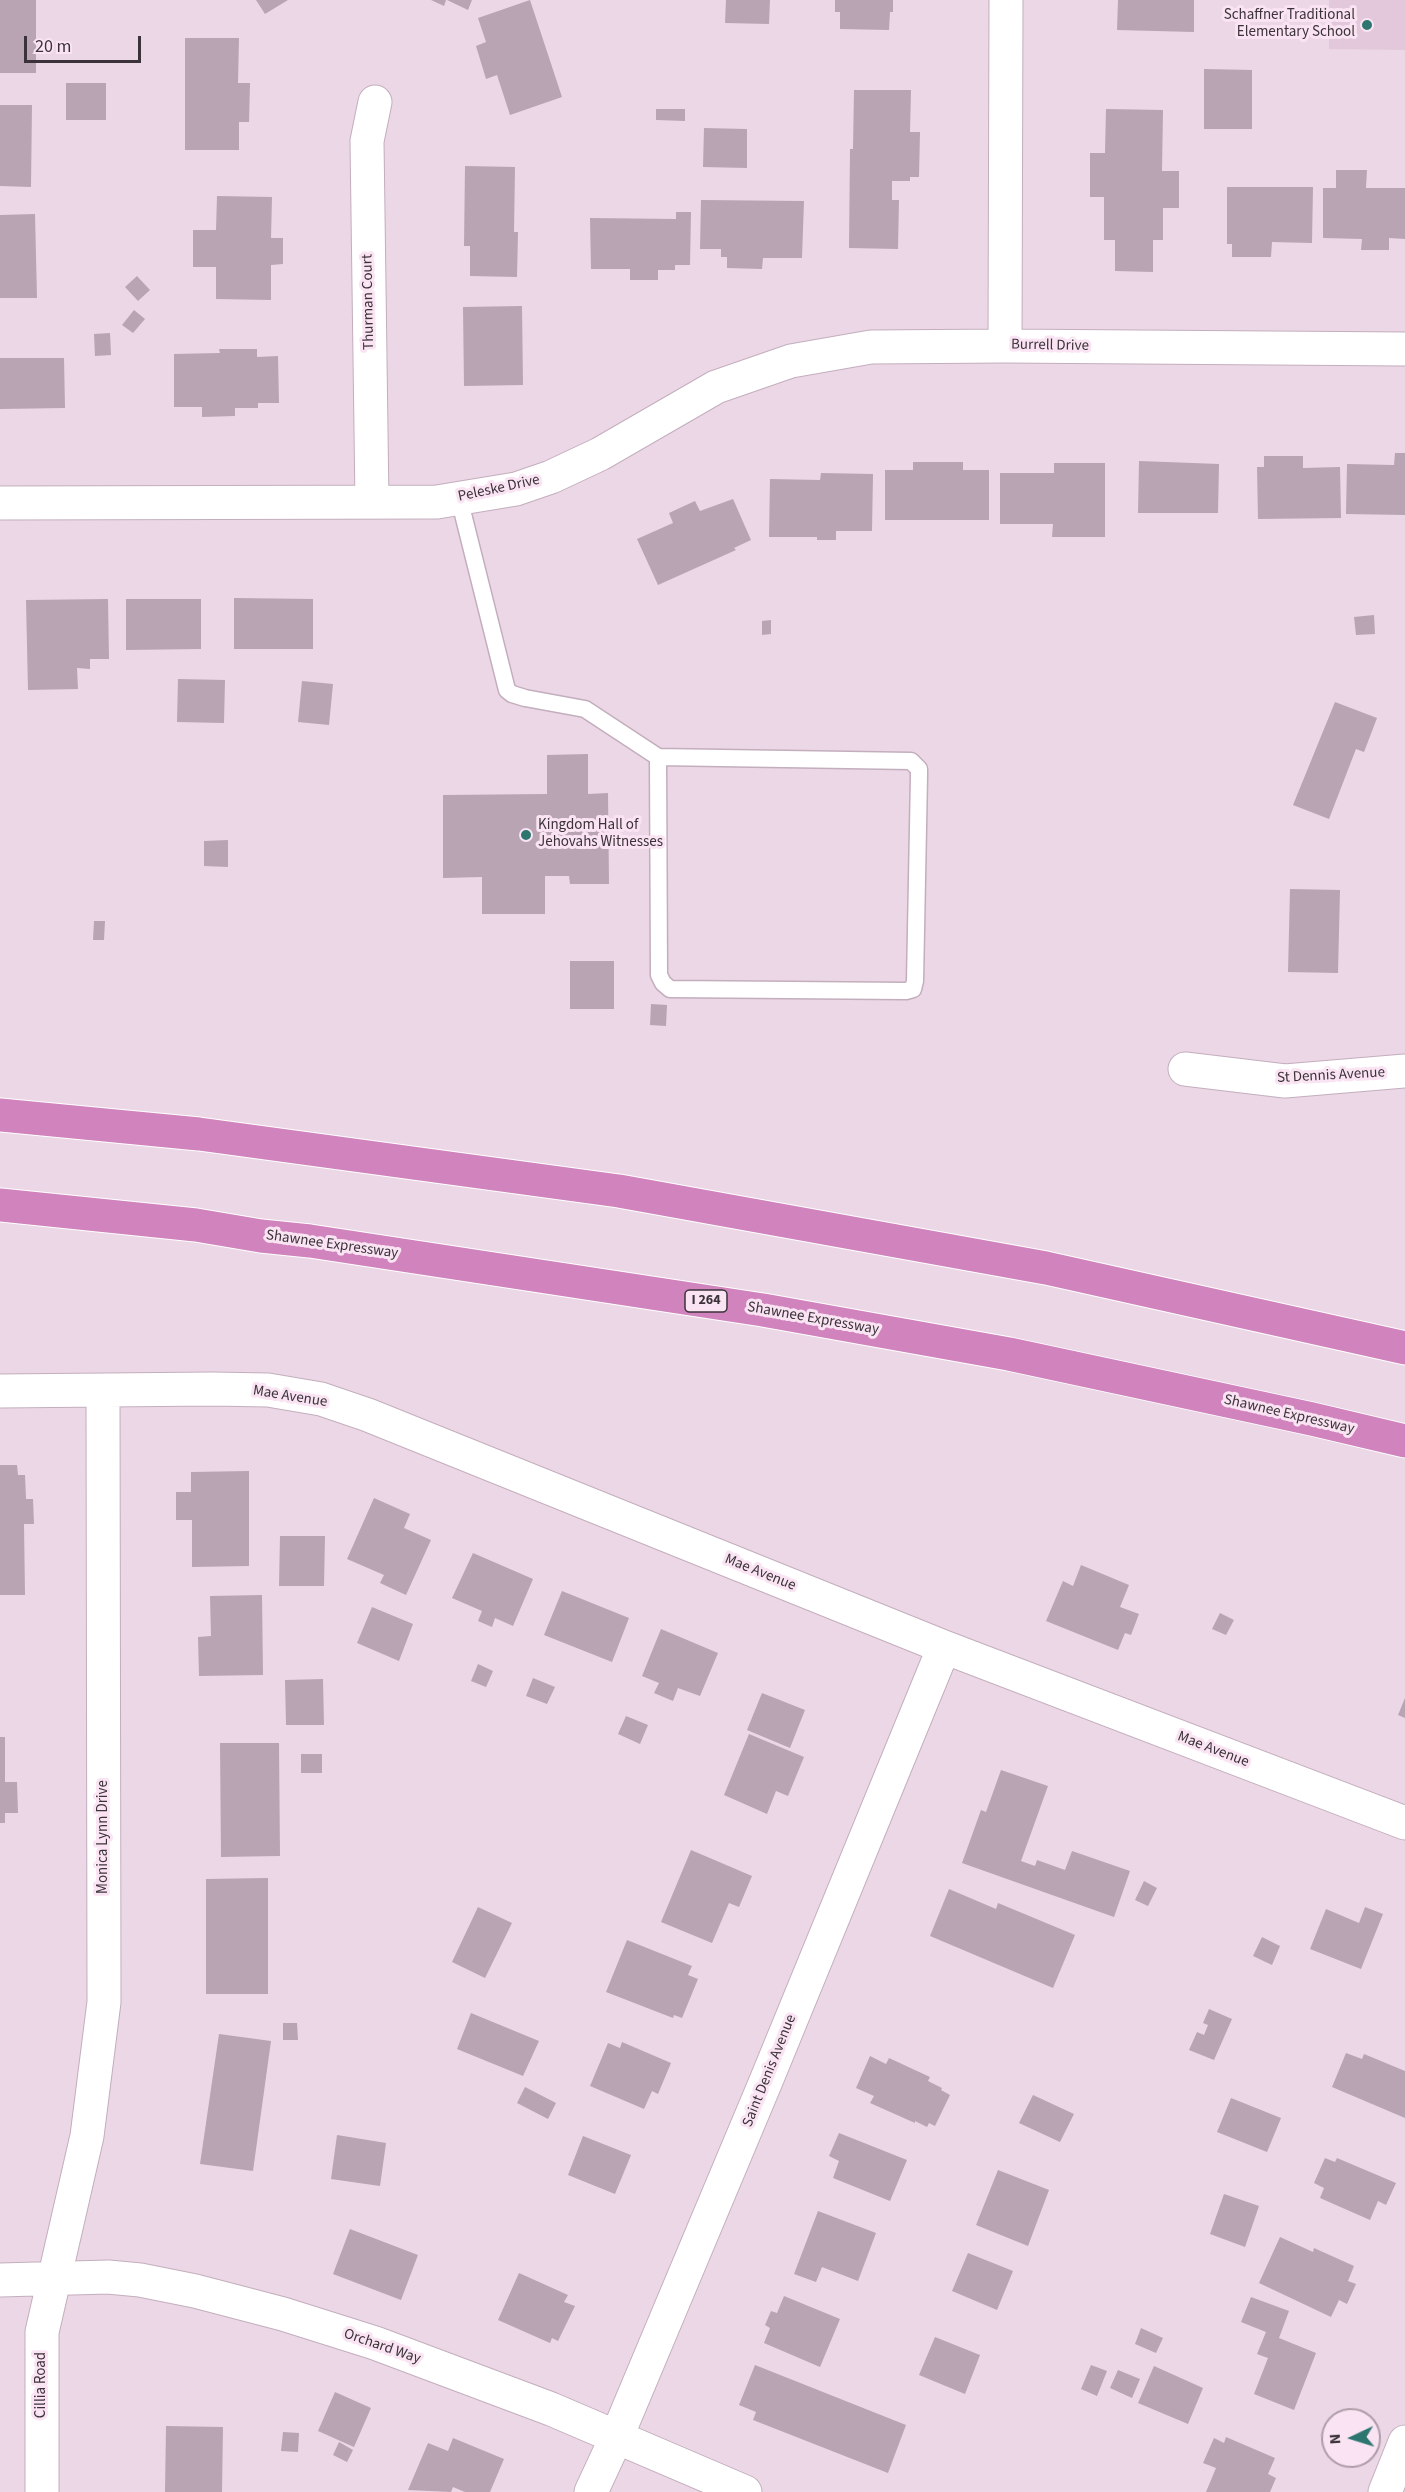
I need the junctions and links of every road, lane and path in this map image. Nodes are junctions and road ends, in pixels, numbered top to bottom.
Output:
1 (1006, 0) edge
2 (375, 102) dead end
3 (1005, 346) junction
4 (1405, 350) edge
5 (459, 498) junction
6 (372, 502) junction
7 (0, 503) edge
8 (658, 757) junction
9 (1185, 1069) dead end
10 (1405, 1071) edge
11 (0, 1114) edge
12 (0, 1205) edge
13 (1405, 1348) edge
14 (103, 1390) junction
15 (0, 1391) edge
16 (1405, 1442) edge
17 (944, 1647) junction
18 (1405, 1823) edge
19 (54, 2279) junction
20 (0, 2280) edge
21 (617, 2436) junction
22 (1405, 2442) edge
23 (42, 2492) edge
24 (591, 2492) edge
25 (745, 2492) edge
26 (1385, 2492) edge

1 - 3 street, Burrell Drive
2 - 6 street, Thurman Court
3 - 4 street, Burrell Drive
3 - 5 street, Peleske Drive
5 - 6 street, Peleske Drive
5 - 8 lane
6 - 7 street, Peleske Drive
8 - 8 lane
9 - 10 street, St Dennis Avenue
11 - 13 highway
12 - 16 highway, Shawnee Expressway / I 264
14 - 15 street, Mae Avenue
14 - 17 street, Mae Avenue
14 - 19 street, Monica Lynn Drive
17 - 18 street, Mae Avenue
17 - 21 street, Saint Denis Avenue
19 - 20 street, Orchard Way
19 - 21 street, Orchard Way
19 - 23 street, Cillia Road
21 - 24 street, Saint Denis Avenue
21 - 25 street, Orchard Way
22 - 26 street

